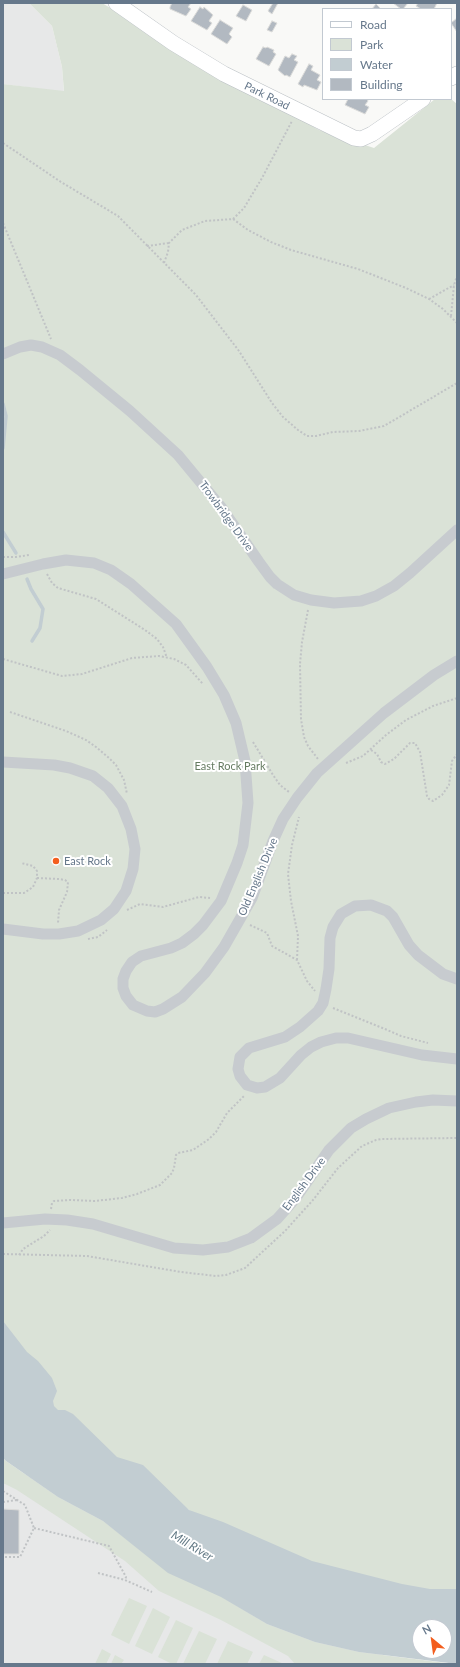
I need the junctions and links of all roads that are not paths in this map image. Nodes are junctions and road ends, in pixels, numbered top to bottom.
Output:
1 (116, 3) edge
2 (422, 100) edge
3 (3, 354) edge
4 (457, 530) edge
5 (3, 574) edge
6 (457, 661) edge
7 (3, 762) edge
8 (3, 929) edge
9 (457, 979) edge
10 (457, 1059) edge
11 (457, 1101) edge
12 (3, 1223) edge

1 - 2 main road, Park Road
3 - 4 street, Trowbridge Drive
5 - 6 street, Old English Drive
7 - 8 street
9 - 10 street
11 - 12 street, English Drive

